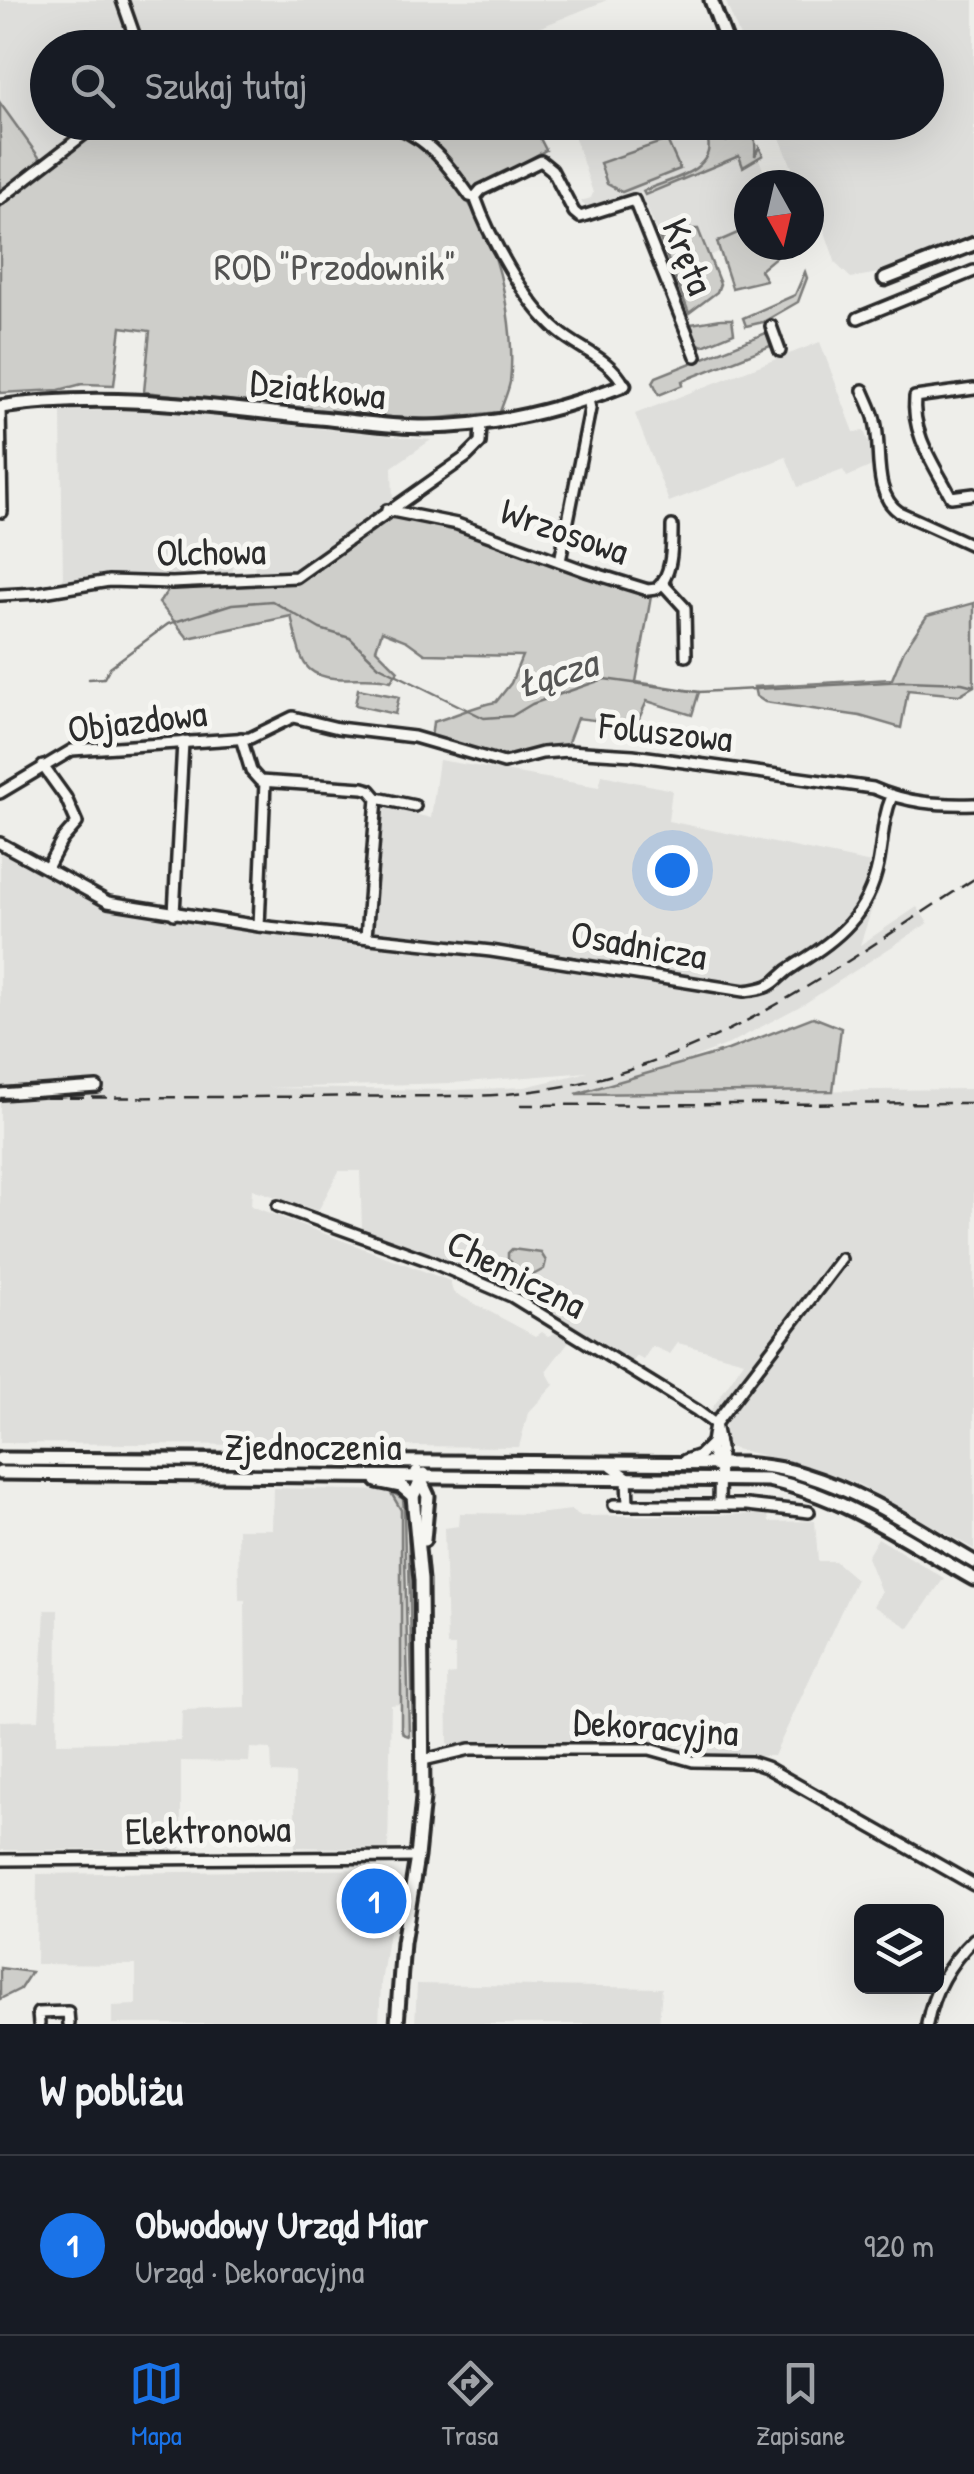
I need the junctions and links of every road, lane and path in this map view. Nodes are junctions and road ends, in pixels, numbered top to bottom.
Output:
1 (122, 0) edge
2 (711, 0) edge
3 (132, 30) edge
4 (722, 30) edge
5 (76, 140) edge
6 (422, 140) edge
7 (475, 197) junction
8 (0, 198) edge
9 (974, 244) edge
10 (974, 271) edge
11 (885, 279) dead end
12 (858, 318) dead end
13 (771, 326) dead end
14 (780, 352) dead end
15 (696, 356) dead end
16 (624, 385) joint
17 (864, 390) dead end
18 (974, 390) edge
19 (588, 399) junction
20 (0, 408) edge
21 (481, 424) junction
22 (974, 494) edge
23 (387, 510) junction
24 (2, 512) edge
25 (672, 526) dead end
26 (974, 546) edge
27 (560, 561) junction
28 (663, 584) junction
29 (0, 595) edge
30 (686, 656) dead end
31 (242, 738) junction
32 (183, 742) junction
33 (43, 766) junction
34 (266, 782) junction
35 (0, 793) edge
36 (892, 796) junction
37 (377, 798) junction
38 (974, 804) edge
39 (414, 806) dead end
40 (0, 843) edge
41 (47, 868) junction
42 (174, 914) junction
43 (259, 926) junction
44 (366, 938) junction
45 (97, 1086) dead end
46 (0, 1094) edge
47 (278, 1206) dead end
48 (841, 1259) dead end
49 (715, 1424) junction
50 (711, 1444) junction
51 (0, 1458) edge
52 (396, 1461) junction
53 (458, 1462) junction
54 (602, 1462) junction
55 (640, 1462) junction
56 (675, 1463) junction
57 (717, 1463) junction
58 (0, 1473) edge
59 (337, 1476) junction
60 (421, 1476) junction
61 (461, 1477) junction
62 (626, 1477) junction
63 (721, 1478) junction
64 (413, 1496) junction
65 (428, 1496) junction
66 (719, 1504) junction
67 (614, 1505) dead end
68 (628, 1505) junction
69 (809, 1512) dead end
70 (974, 1562) edge
71 (974, 1579) edge
72 (421, 1580) junction
73 (423, 1760) junction
74 (417, 1858) junction
75 (0, 1860) edge
76 (974, 1885) edge
77 (974, 1939) edge
78 (39, 2024) edge
79 (68, 2024) edge
80 (397, 2024) edge
81 (927, 2024) edge

1 - 3 street
2 - 4 main road
5 - 8 street
6 - 7 street
7 - 15 street, Kręta
7 - 16 street
9 - 11 main road
10 - 12 street
13 - 14 street
16 - 19 main road, Działkowa
17 - 26 street
18 - 22 street
19 - 21 main road, Działkowa
19 - 27 street
20 - 21 main road, Działkowa
20 - 24 street, Działkowa
21 - 23 street, Olchowa
23 - 27 street, Wrzosowa
23 - 29 street, Olchowa
25 - 28 street, Wrzosowa
27 - 28 street, Wrzosowa
28 - 30 street
31 - 32 street, Objazdowa
31 - 34 street, Objazdowa
31 - 36 street, Foluszowa
32 - 33 street, Objazdowa
32 - 42 street
33 - 35 street, Objazdowa
33 - 41 street
34 - 37 street
34 - 43 street
36 - 38 street, Foluszowa
36 - 44 street, Osadnicza
37 - 39 street
37 - 44 street
40 - 41 street, Osadnicza
41 - 42 street, Osadnicza
42 - 43 street, Osadnicza
43 - 44 street, Osadnicza
45 - 46 street
47 - 49 street, Chemiczna
48 - 49 street
49 - 50 street
49 - 57 street
50 - 56 street
50 - 57 street
51 - 52 main road, Zjednoczenia
52 - 53 main road, Zjednoczenia
52 - 60 main road
53 - 54 main road, Zjednoczenia
53 - 60 main road
54 - 55 main road, Zjednoczenia
54 - 62 street
55 - 56 main road, Zjednoczenia
55 - 62 street
56 - 57 main road, Zjednoczenia
57 - 63 street
57 - 70 main road, Zjednoczenia
58 - 59 main road, Zjednoczenia
59 - 60 main road, Zjednoczenia
59 - 64 main road
60 - 61 main road, Zjednoczenia
60 - 64 main road
60 - 65 main road
61 - 62 main road, Zjednoczenia
61 - 65 main road
62 - 63 main road, Zjednoczenia
62 - 68 street
63 - 66 street
63 - 71 main road, Zjednoczenia
64 - 72 main road
65 - 72 main road
66 - 68 street
66 - 69 street
67 - 68 street
72 - 73 main road
73 - 74 main road
73 - 76 street, Dekoracyjna
74 - 75 street, Elektronowa
74 - 80 main road
77 - 81 street
78 - 79 street

